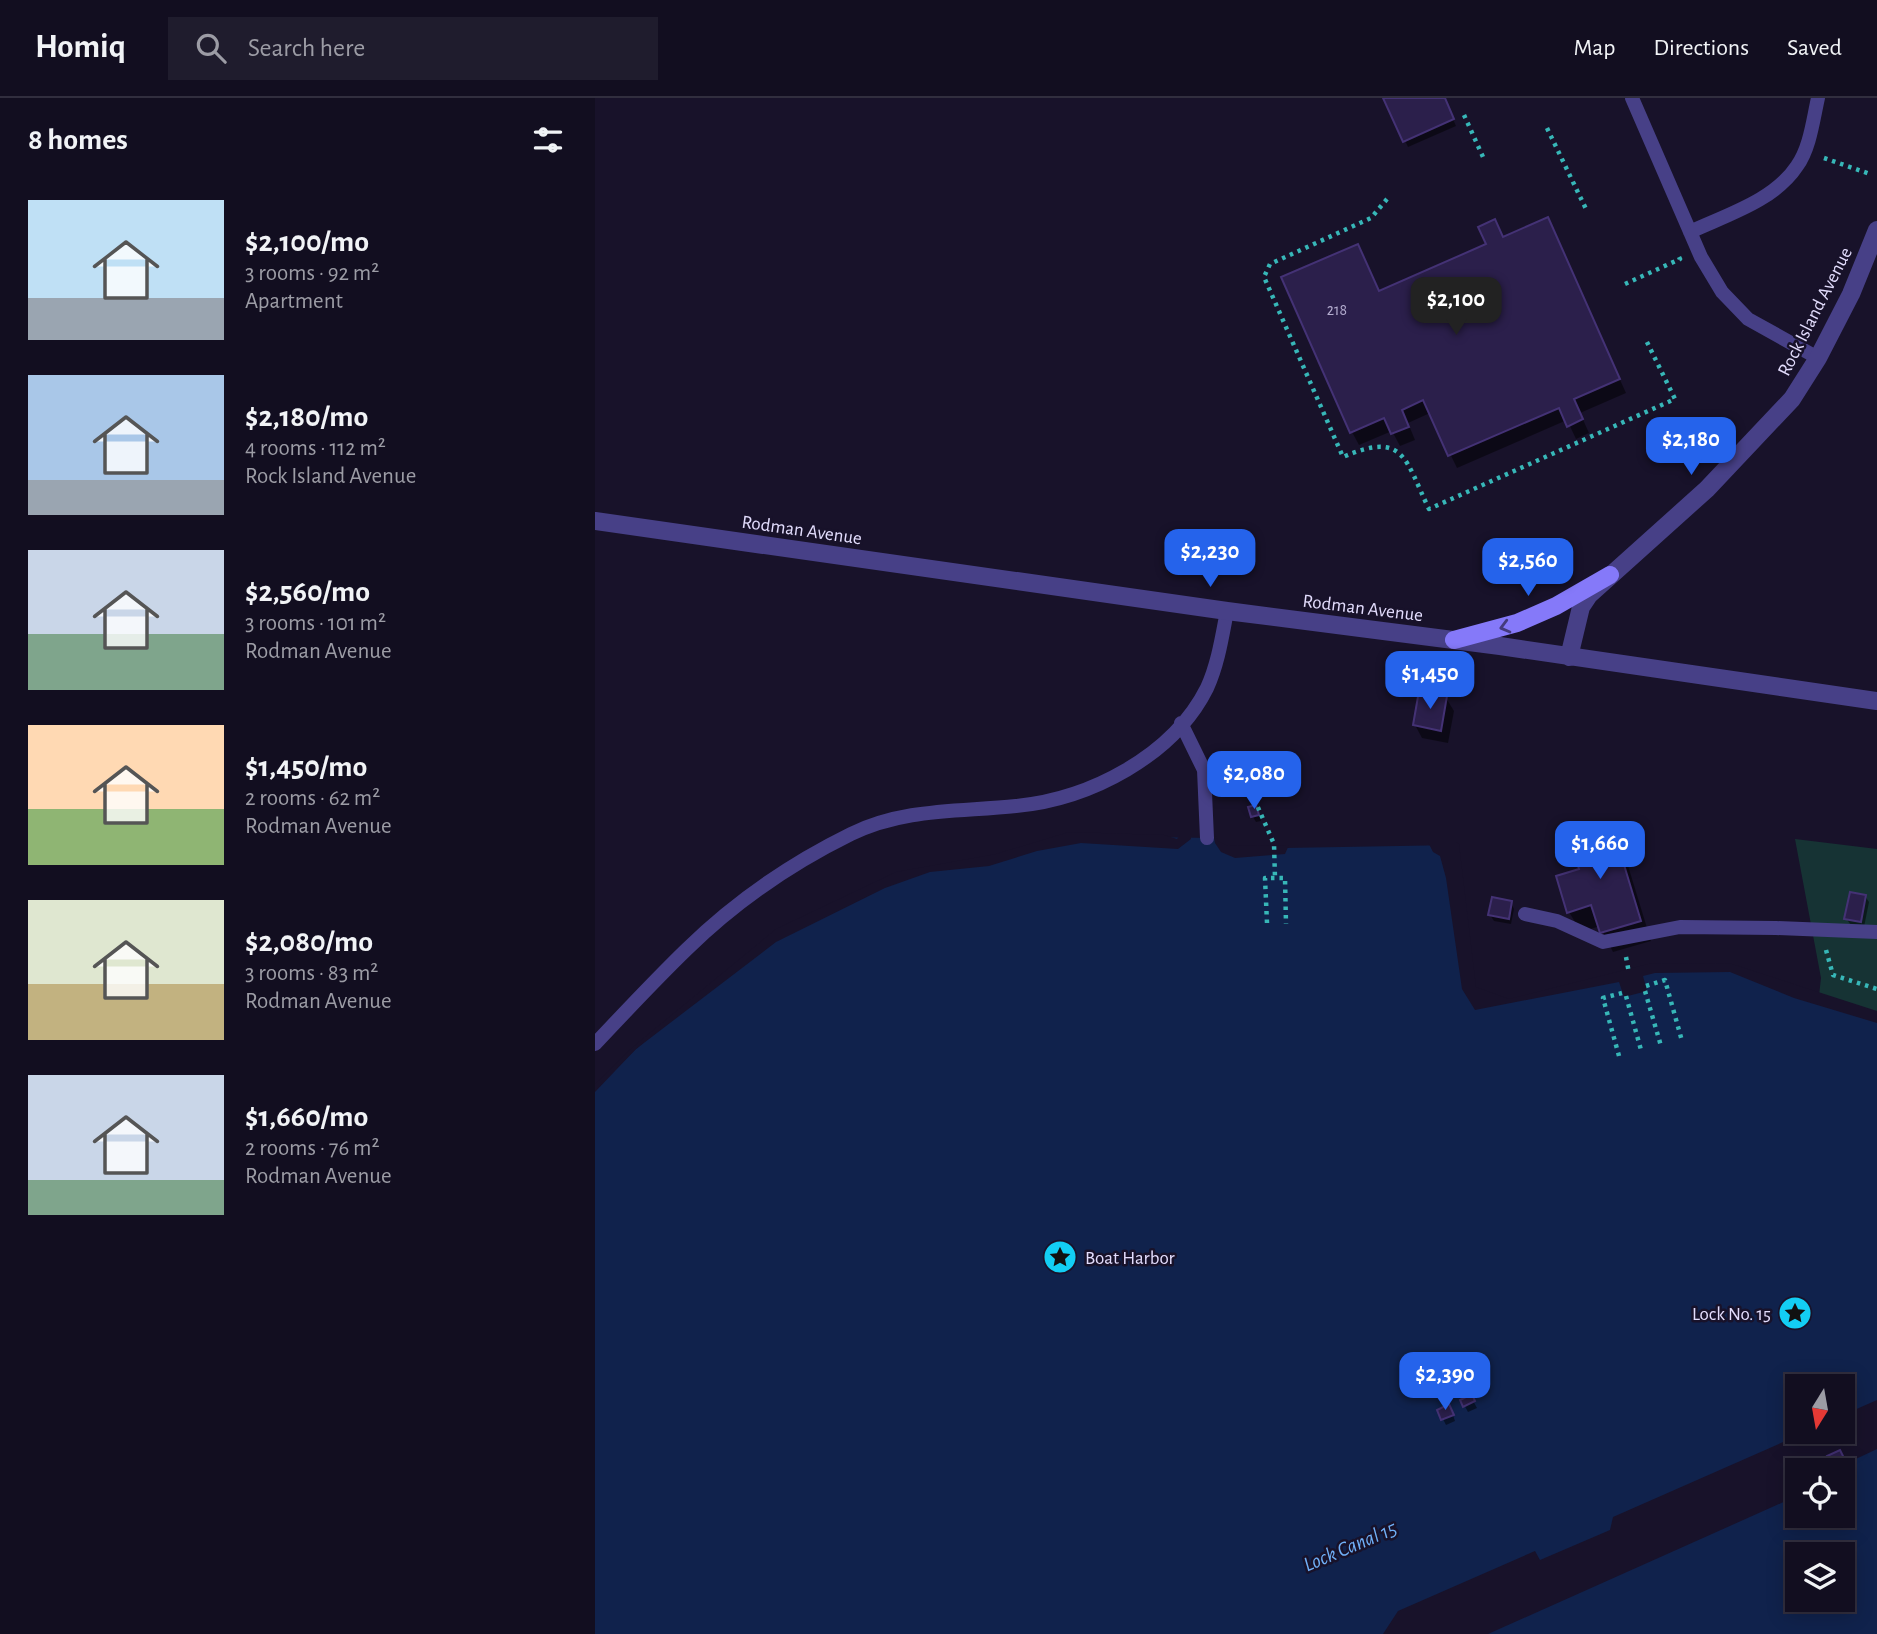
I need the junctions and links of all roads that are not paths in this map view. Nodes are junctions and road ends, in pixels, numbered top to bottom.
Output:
1 (1632, 98) edge
2 (1818, 98) edge
3 (1877, 230) edge
4 (1690, 232) junction
5 (1818, 358) junction
6 (595, 521) edge
7 (1610, 575) junction
8 (1227, 611) junction
9 (1454, 640) junction
10 (1569, 657) junction
11 (1877, 701) edge
12 (1181, 723) junction
13 (1207, 838) dead end
14 (1525, 914) dead end
15 (1877, 932) edge
16 (595, 1044) edge

1 - 4 lane
2 - 4 lane
3 - 5 street, Rock Island Avenue
4 - 5 lane
5 - 7 street, Rock Island Avenue
6 - 8 street, Rodman Avenue
7 -> 9 street
7 - 10 street, Rock Island Avenue
8 - 9 street, Rodman Avenue
8 - 12 lane
9 - 10 street, Rodman Avenue
10 - 11 street, Rodman Avenue
12 - 13 lane
12 - 16 lane
14 - 15 lane

